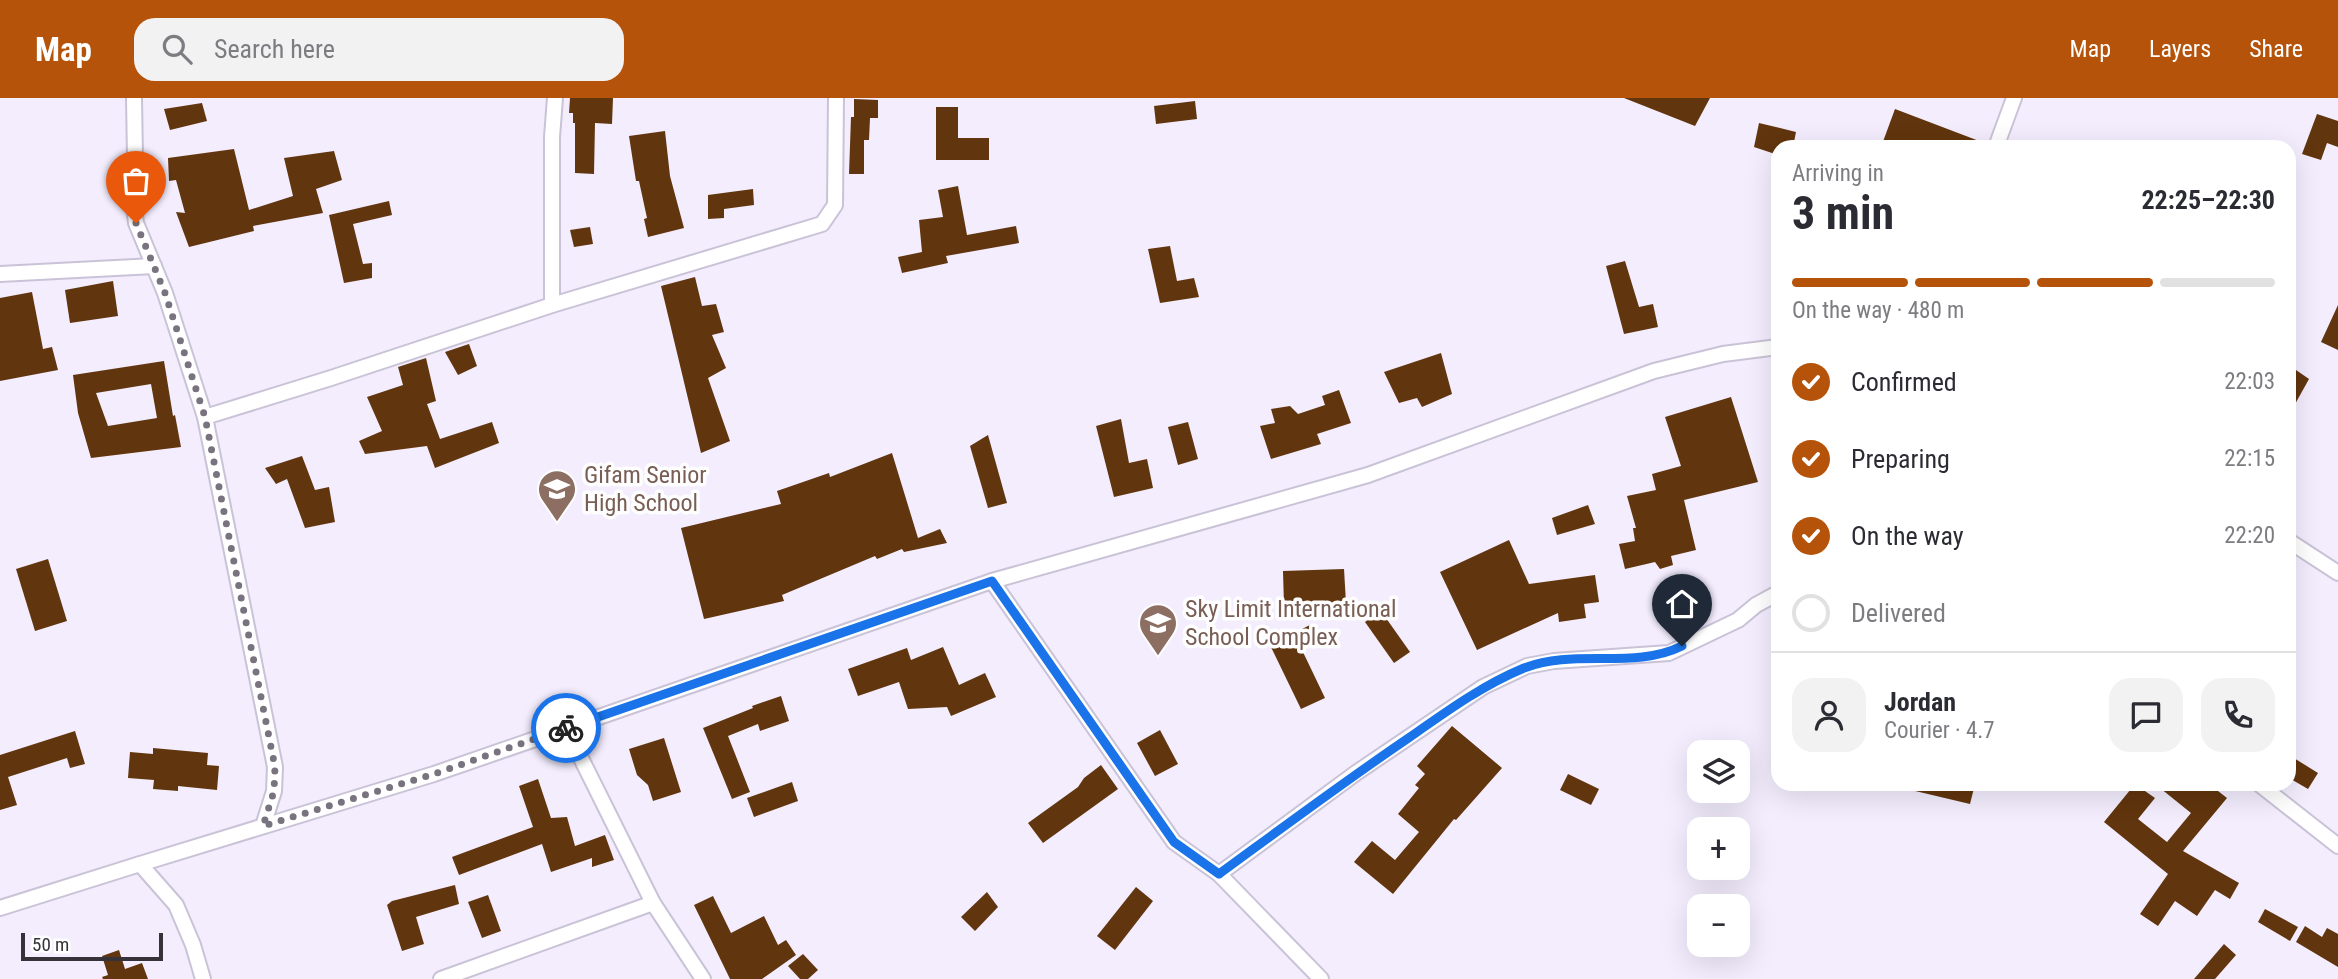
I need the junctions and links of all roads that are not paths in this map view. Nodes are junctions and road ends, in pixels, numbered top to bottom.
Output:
1 (134, 98) edge
2 (555, 98) edge
3 (836, 98) edge
4 (2014, 98) edge
5 (1999, 140) edge
6 (155, 265) junction
7 (0, 274) edge
8 (552, 305) junction
9 (1771, 348) edge
10 (205, 417) junction
11 (2296, 545) edge
12 (2336, 566) edge
13 (992, 581) junction
14 (1771, 597) edge
15 (566, 729) junction
16 (2268, 791) edge
17 (263, 826) junction
18 (2338, 846) edge
19 (140, 864) junction
20 (1219, 874) junction
21 (653, 904) junction
22 (0, 908) edge
23 (203, 979) edge
24 (441, 979) edge
25 (703, 979) edge
26 (1321, 979) edge

1 - 6 street
2 - 8 street
3 - 8 street
4 - 5 street
6 - 7 street
6 - 10 street
8 - 10 street
9 - 13 street
10 - 17 street
11 - 12 street
13 - 15 street
13 - 20 street
14 - 20 street
15 - 17 street
15 - 21 street
16 - 18 street
17 - 19 street
19 - 22 street
19 - 23 street
20 - 26 street
21 - 24 street
21 - 25 street

